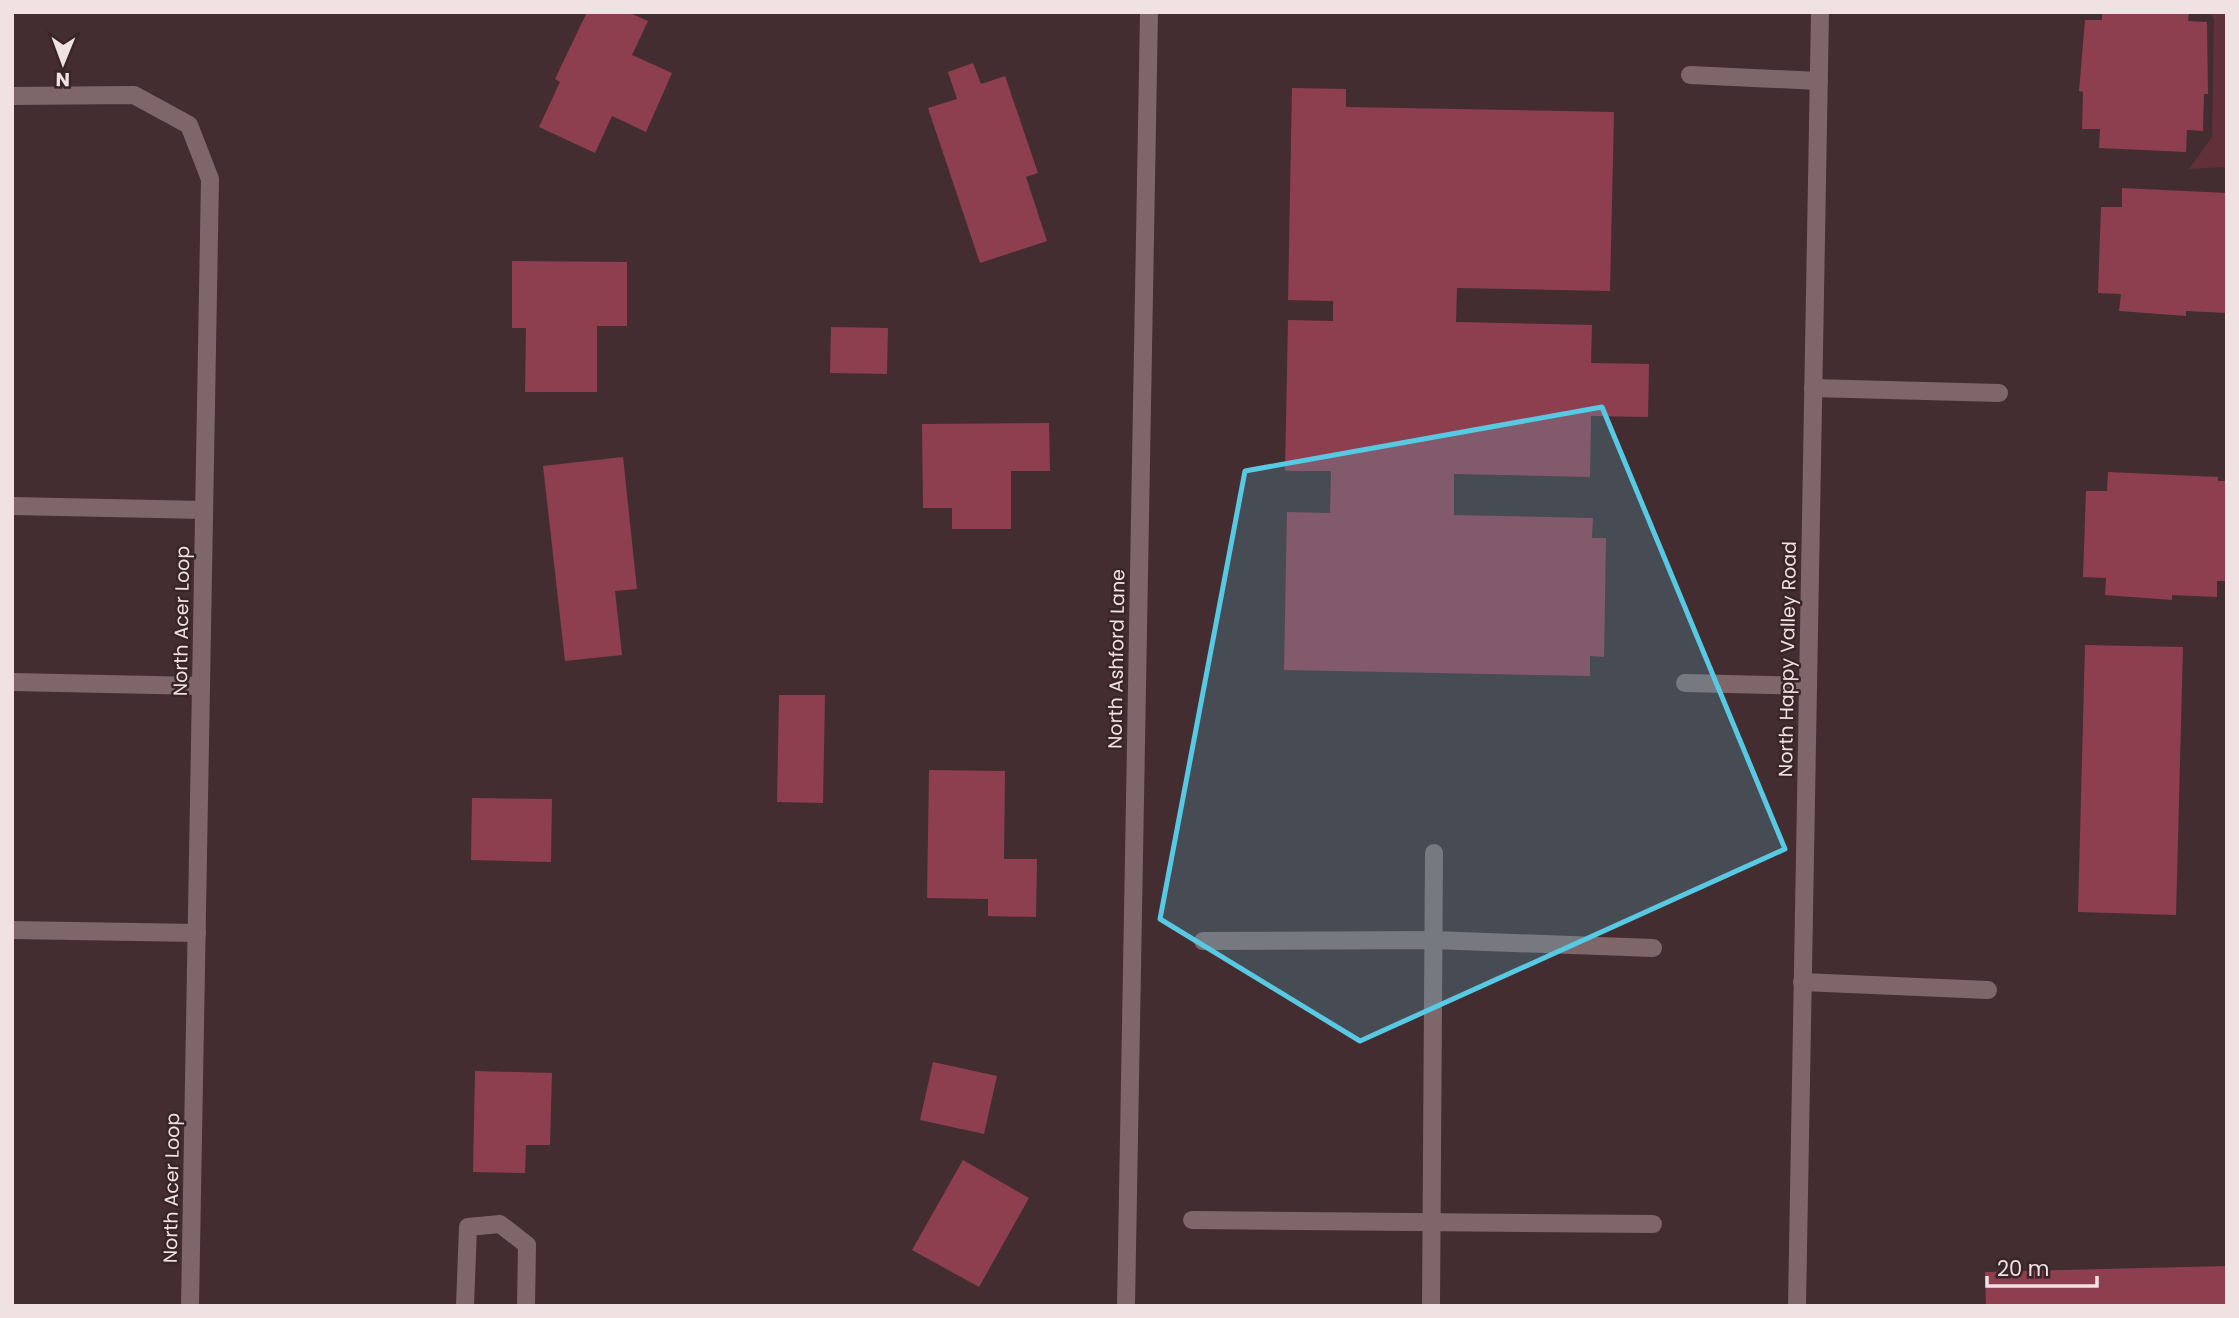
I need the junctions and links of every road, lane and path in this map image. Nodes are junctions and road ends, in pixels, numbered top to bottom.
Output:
1 (1149, 12) edge
2 (1820, 12) edge
3 (1690, 75) dead end
4 (1819, 81) junction
5 (12, 96) edge
6 (1813, 388) junction
7 (1999, 393) dead end
8 (12, 506) edge
9 (204, 510) junction
10 (12, 682) edge
11 (1685, 683) dead end
12 (201, 686) junction
13 (1808, 686) junction
14 (1434, 853) dead end
15 (12, 930) edge
16 (197, 933) junction
17 (1433, 940) junction
18 (1203, 941) dead end
19 (1653, 948) dead end
20 (1802, 982) junction
21 (1988, 990) dead end
22 (1192, 1220) dead end
23 (1431, 1223) junction
24 (1653, 1224) dead end
25 (190, 1306) edge
26 (465, 1306) edge
27 (526, 1306) edge
28 (1126, 1306) edge
29 (1431, 1306) edge
30 (1797, 1306) edge

1 - 28 main road, North Ashford Lane
2 - 4 main road, North Happy Valley Road
3 - 4 main road
4 - 6 main road, North Happy Valley Road
5 - 9 main road, North Acer Loop
6 - 7 main road
6 - 13 main road, North Happy Valley Road
8 - 9 main road
9 - 12 main road, North Acer Loop
10 - 12 main road
11 - 13 main road
12 - 16 main road, North Acer Loop
13 - 20 main road, North Happy Valley Road
14 - 17 main road
15 - 16 main road
16 - 25 main road, North Acer Loop
17 - 18 main road
17 - 19 main road
17 - 23 main road
20 - 21 main road
20 - 30 main road, North Happy Valley Road
22 - 23 main road
23 - 24 main road
23 - 29 main road
26 - 27 main road

